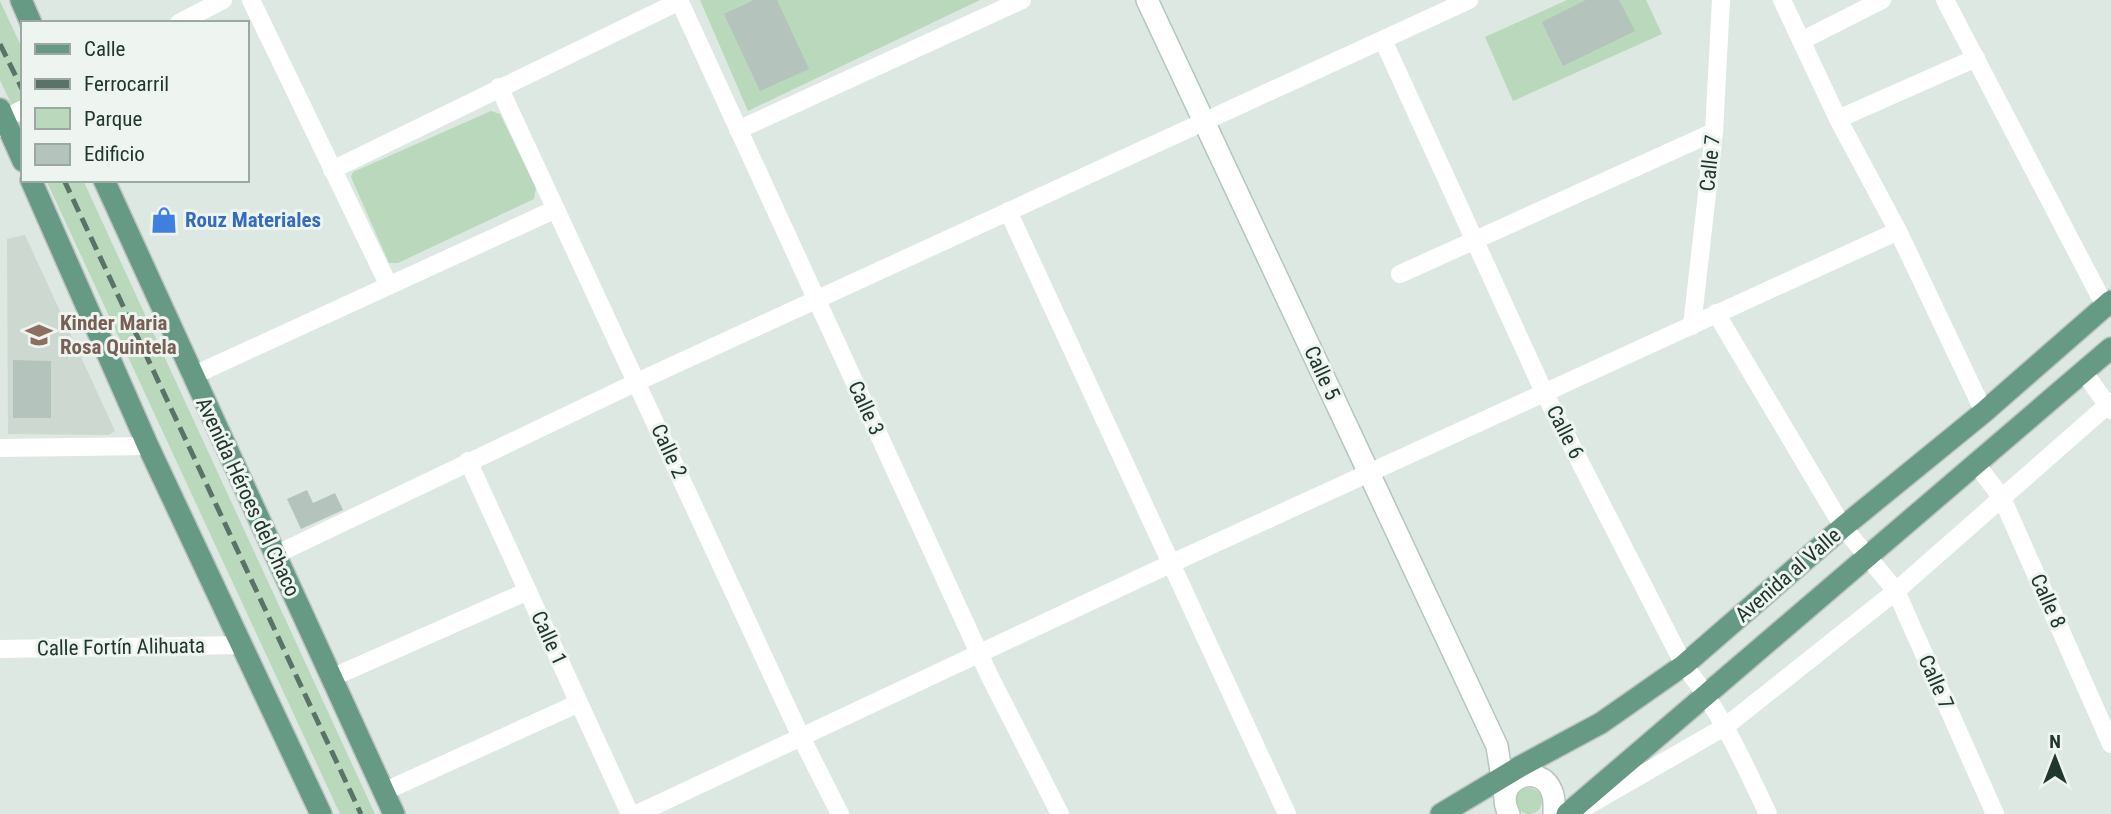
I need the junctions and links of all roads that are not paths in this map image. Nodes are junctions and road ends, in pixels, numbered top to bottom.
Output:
1 (20, 0) edge
2 (223, 0) edge
3 (251, 0) edge
4 (1023, 0) edge
5 (1147, 0) edge
6 (1469, 0) edge
7 (1721, 0) edge
8 (1782, 0) edge
9 (1882, 0) edge
10 (1945, 0) edge
11 (679, 1) edge
12 (30, 21) edge
13 (183, 21) edge
14 (1383, 40) junction
15 (1801, 41) junction
16 (1976, 58) junction
17 (499, 87) junction
18 (7, 116) edge
19 (1838, 119) junction
20 (1203, 122) junction
21 (738, 130) junction
22 (1714, 132) junction
23 (21, 155) edge
24 (332, 170) junction
25 (32, 182) edge
26 (105, 182) edge
27 (556, 209) junction
28 (1009, 211) junction
29 (1898, 231) junction
30 (1475, 239) junction
31 (1400, 274) dead end
32 (389, 286) junction
33 (816, 299) junction
34 (2108, 304) edge
35 (1716, 313) junction
36 (1692, 326) junction
37 (2111, 348) edge
38 (2083, 371) junction
39 (191, 376) junction
40 (637, 382) junction
41 (1545, 392) junction
42 (2110, 406) edge
43 (1984, 412) junction
44 (148, 446) junction
45 (0, 448) edge
46 (468, 461) junction
47 (1976, 464) junction
48 (1369, 475) junction
49 (2002, 498) junction
50 (1843, 527) junction
51 (275, 555) junction
52 (1867, 558) junction
53 (1170, 564) junction
54 (528, 590) junction
55 (1896, 591) junction
56 (243, 645) junction
57 (0, 649) edge
58 (980, 654) junction
59 (1684, 665) junction
60 (331, 678) junction
61 (1706, 694) junction
62 (579, 703) junction
63 (1726, 726) junction
64 (801, 737) junction
65 (2111, 744) edge
66 (1497, 746) junction
67 (1527, 771) junction
68 (383, 792) junction
69 (1506, 796) edge
70 (1556, 811) edge
71 (321, 814) edge
72 (394, 814) edge
73 (630, 814) edge
74 (638, 814) edge
75 (840, 814) edge
76 (1060, 814) edge
77 (1287, 814) edge
78 (1441, 814) edge
79 (1573, 814) edge
80 (1768, 814) edge
81 (1995, 814) edge

1 - 12 main road
2 - 13 street
3 - 24 street
4 - 21 street
5 - 20 main road, Calle 5
6 - 14 street
7 - 22 street, Calle 7
8 - 15 street
9 - 15 street
10 - 16 street
11 - 17 street
11 - 21 street, Calle 3
14 - 20 street
14 - 30 street, Calle 6
15 - 19 street
16 - 19 street
16 - 34 street
17 - 24 street
17 - 27 street, Calle 2
18 - 23 main road
19 - 29 street
20 - 28 street
20 - 48 main road, Calle 5
21 - 33 street, Calle 3
22 - 30 street
22 - 36 street, Calle 7
24 - 32 street
25 - 44 main road
26 - 39 main road, Avenida Héroes del Chaco
27 - 32 street
27 - 40 street, Calle 2
28 - 33 street
28 - 53 street
29 - 35 street
29 - 43 street
30 - 31 street
30 - 41 street, Calle 6
32 - 39 street
33 - 40 street
33 - 58 street, Calle 3
34 - 43 main road, Avenida al Valle
35 - 36 street
35 - 50 street, Calle 7
36 - 41 street
37 - 38 main road, Avenida al Valle
38 - 42 street
38 - 47 main road, Avenida al Valle
39 - 51 main road, Avenida Héroes del Chaco
40 - 46 street
40 - 64 street, Calle 2
41 - 48 street
41 - 59 street, Calle 6
42 - 49 street
43 - 50 main road, Avenida al Valle
44 - 45 street
44 - 56 main road
46 - 51 street
46 - 54 street, Calle 1
47 - 49 street, Calle 8
47 - 52 main road, Avenida al Valle
48 - 53 street
48 - 66 main road, Calle 5
49 - 55 street
49 - 65 street, Calle 8
50 - 52 street, Calle 7
50 - 59 main road, Avenida al Valle
51 - 60 main road, Avenida Héroes del Chaco
52 - 55 street, Calle 7
52 - 61 main road, Avenida al Valle
53 - 58 street
53 - 77 street
54 - 60 street
54 - 62 street, Calle 1
55 - 63 street
55 - 81 street, Calle 7
56 - 57 street, Calle Fortín Alihuata
56 - 71 main road
58 - 64 street
58 - 76 street, Calle 3
59 - 61 street, Calle 6
59 - 67 main road, Avenida al Valle
60 - 68 main road, Avenida Héroes del Chaco
61 - 63 street, Calle 6
61 - 70 main road, Avenida al Valle
62 - 68 street
62 - 73 street, Calle 1
63 - 79 street
63 - 80 street, Calle 6
64 - 74 street
64 - 75 street, Calle 2
66 - 67 main road, Calle 5
66 - 69 main road, Calle 5
67 - 69 main road, Avenida al Valle
67 - 70 main road, Calle 5
68 - 72 main road, Avenida Héroes del Chaco
69 - 78 main road, Avenida al Valle

